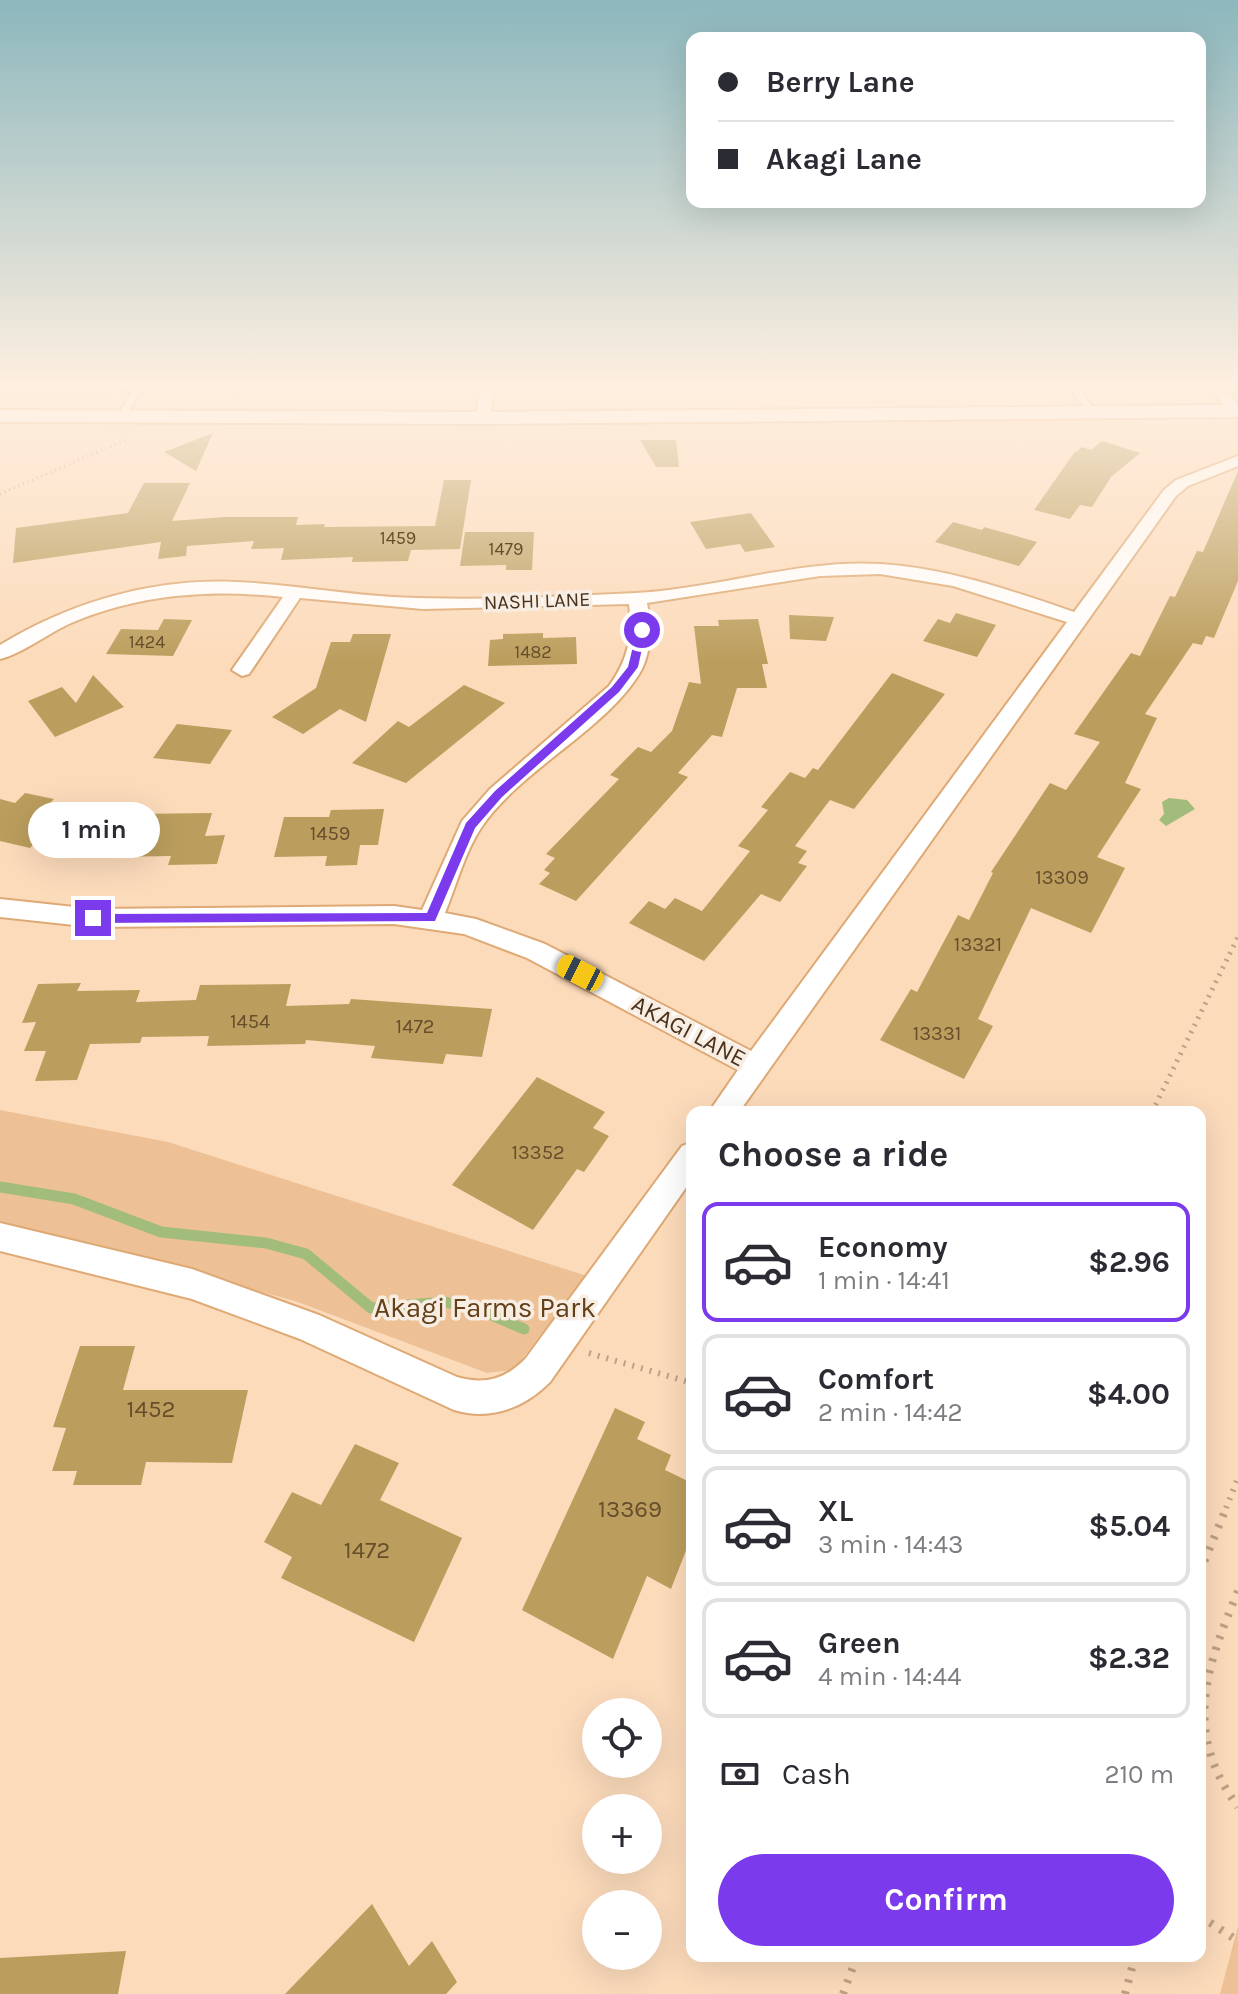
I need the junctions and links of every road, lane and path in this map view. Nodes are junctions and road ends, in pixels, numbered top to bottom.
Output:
1 (42, 476) edge
2 (1202, 476) edge
3 (0, 494) edge
4 (295, 593) junction
5 (637, 598) junction
6 (1079, 620) junction
7 (0, 653) edge
8 (242, 670) dead end
9 (0, 908) edge
10 (431, 918) junction
11 (1238, 937) edge
12 (755, 1066) junction
13 (727, 1106) edge
14 (1155, 1106) edge
15 (686, 1163) edge
16 (0, 1237) edge
17 (557, 1344) junction
18 (686, 1381) edge
19 (1238, 1478) edge
20 (1206, 1557) edge
21 (1238, 1591) edge
22 (1206, 1690) edge
23 (1206, 1748) edge
24 (1238, 1807) edge
25 (1206, 1921) edge
26 (1238, 1941) edge
27 (855, 1962) edge
28 (1133, 1962) edge
29 (843, 1994) edge
30 (1125, 1994) edge

1 - 3 path
2 - 6 street, AKAGI LANE
4 - 5 street, NASHI LANE
4 - 7 street, NASHI LANE
4 - 8 street
5 - 6 street, NASHI LANE
5 - 10 street
6 - 12 street, AKAGI LANE
9 - 10 street, AKAGI LANE
10 - 12 street, AKAGI LANE
11 - 14 path
12 - 13 street
15 - 17 street
16 - 17 street
17 - 18 path
19 - 20 path
21 - 22 path
23 - 24 path
25 - 26 path
27 - 29 path
28 - 30 path

